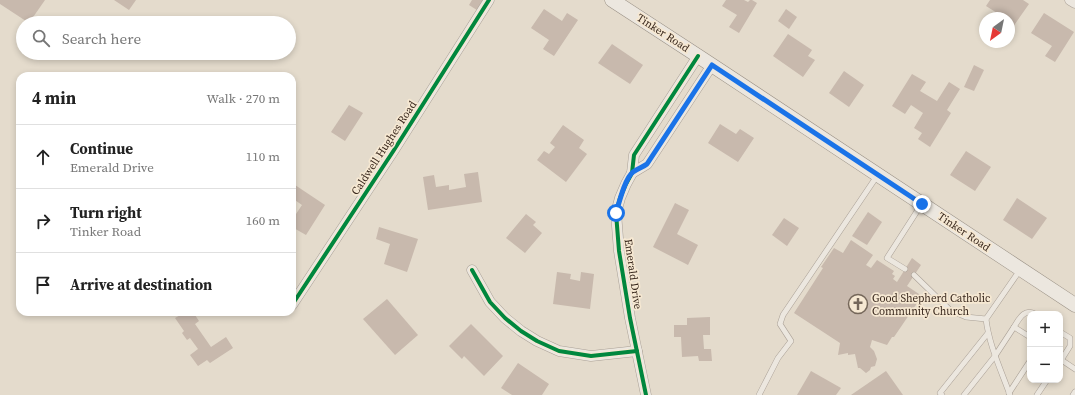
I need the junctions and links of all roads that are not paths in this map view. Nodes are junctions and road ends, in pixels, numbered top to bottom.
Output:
1 (489, 0) edge
2 (612, 0) edge
3 (1070, 0) edge
4 (1075, 3) edge
5 (698, 56) junction
6 (712, 65) junction
7 (632, 173) junction
8 (878, 175) junction
9 (922, 204) junction
10 (905, 269) dead end
11 (1020, 269) junction
12 (472, 270) dead end
13 (914, 275) dead end
14 (296, 299) edge
15 (1075, 305) edge
16 (1027, 312) edge
17 (986, 319) junction
18 (1014, 327) junction
19 (988, 333) junction
20 (1063, 334) edge
21 (1027, 335) edge
22 (637, 351) junction
23 (995, 356) junction
24 (1063, 356) edge
25 (1063, 362) edge
26 (1027, 366) edge
27 (1075, 369) edge
28 (1046, 383) edge
29 (1075, 392) edge
30 (1009, 394) edge
31 (646, 395) edge
32 (759, 395) edge
33 (942, 395) edge
34 (964, 395) edge
35 (1037, 395) edge
36 (1073, 395) edge

1 - 14 street, Caldwell Hughes Road
2 - 5 main road, Tinker Road
3 - 4 street
5 - 6 main road, Tinker Road
5 - 7 street, Emerald Drive
6 - 7 street, Emerald Drive
6 - 8 main road, Tinker Road
7 - 22 street, Emerald Drive
8 - 9 main road, Tinker Road
8 - 32 lane
9 - 10 lane
9 - 11 main road, Tinker Road
11 - 15 main road, Tinker Road
11 - 17 lane
12 - 22 street
13 - 17 lane
16 - 18 lane
17 - 19 lane
18 - 21 lane
18 - 23 lane
19 - 23 lane
19 - 33 lane
20 - 24 lane
22 - 31 street, Emerald Drive
23 - 30 lane
23 - 34 lane
25 - 27 lane
26 - 30 lane
28 - 35 lane
29 - 36 lane

